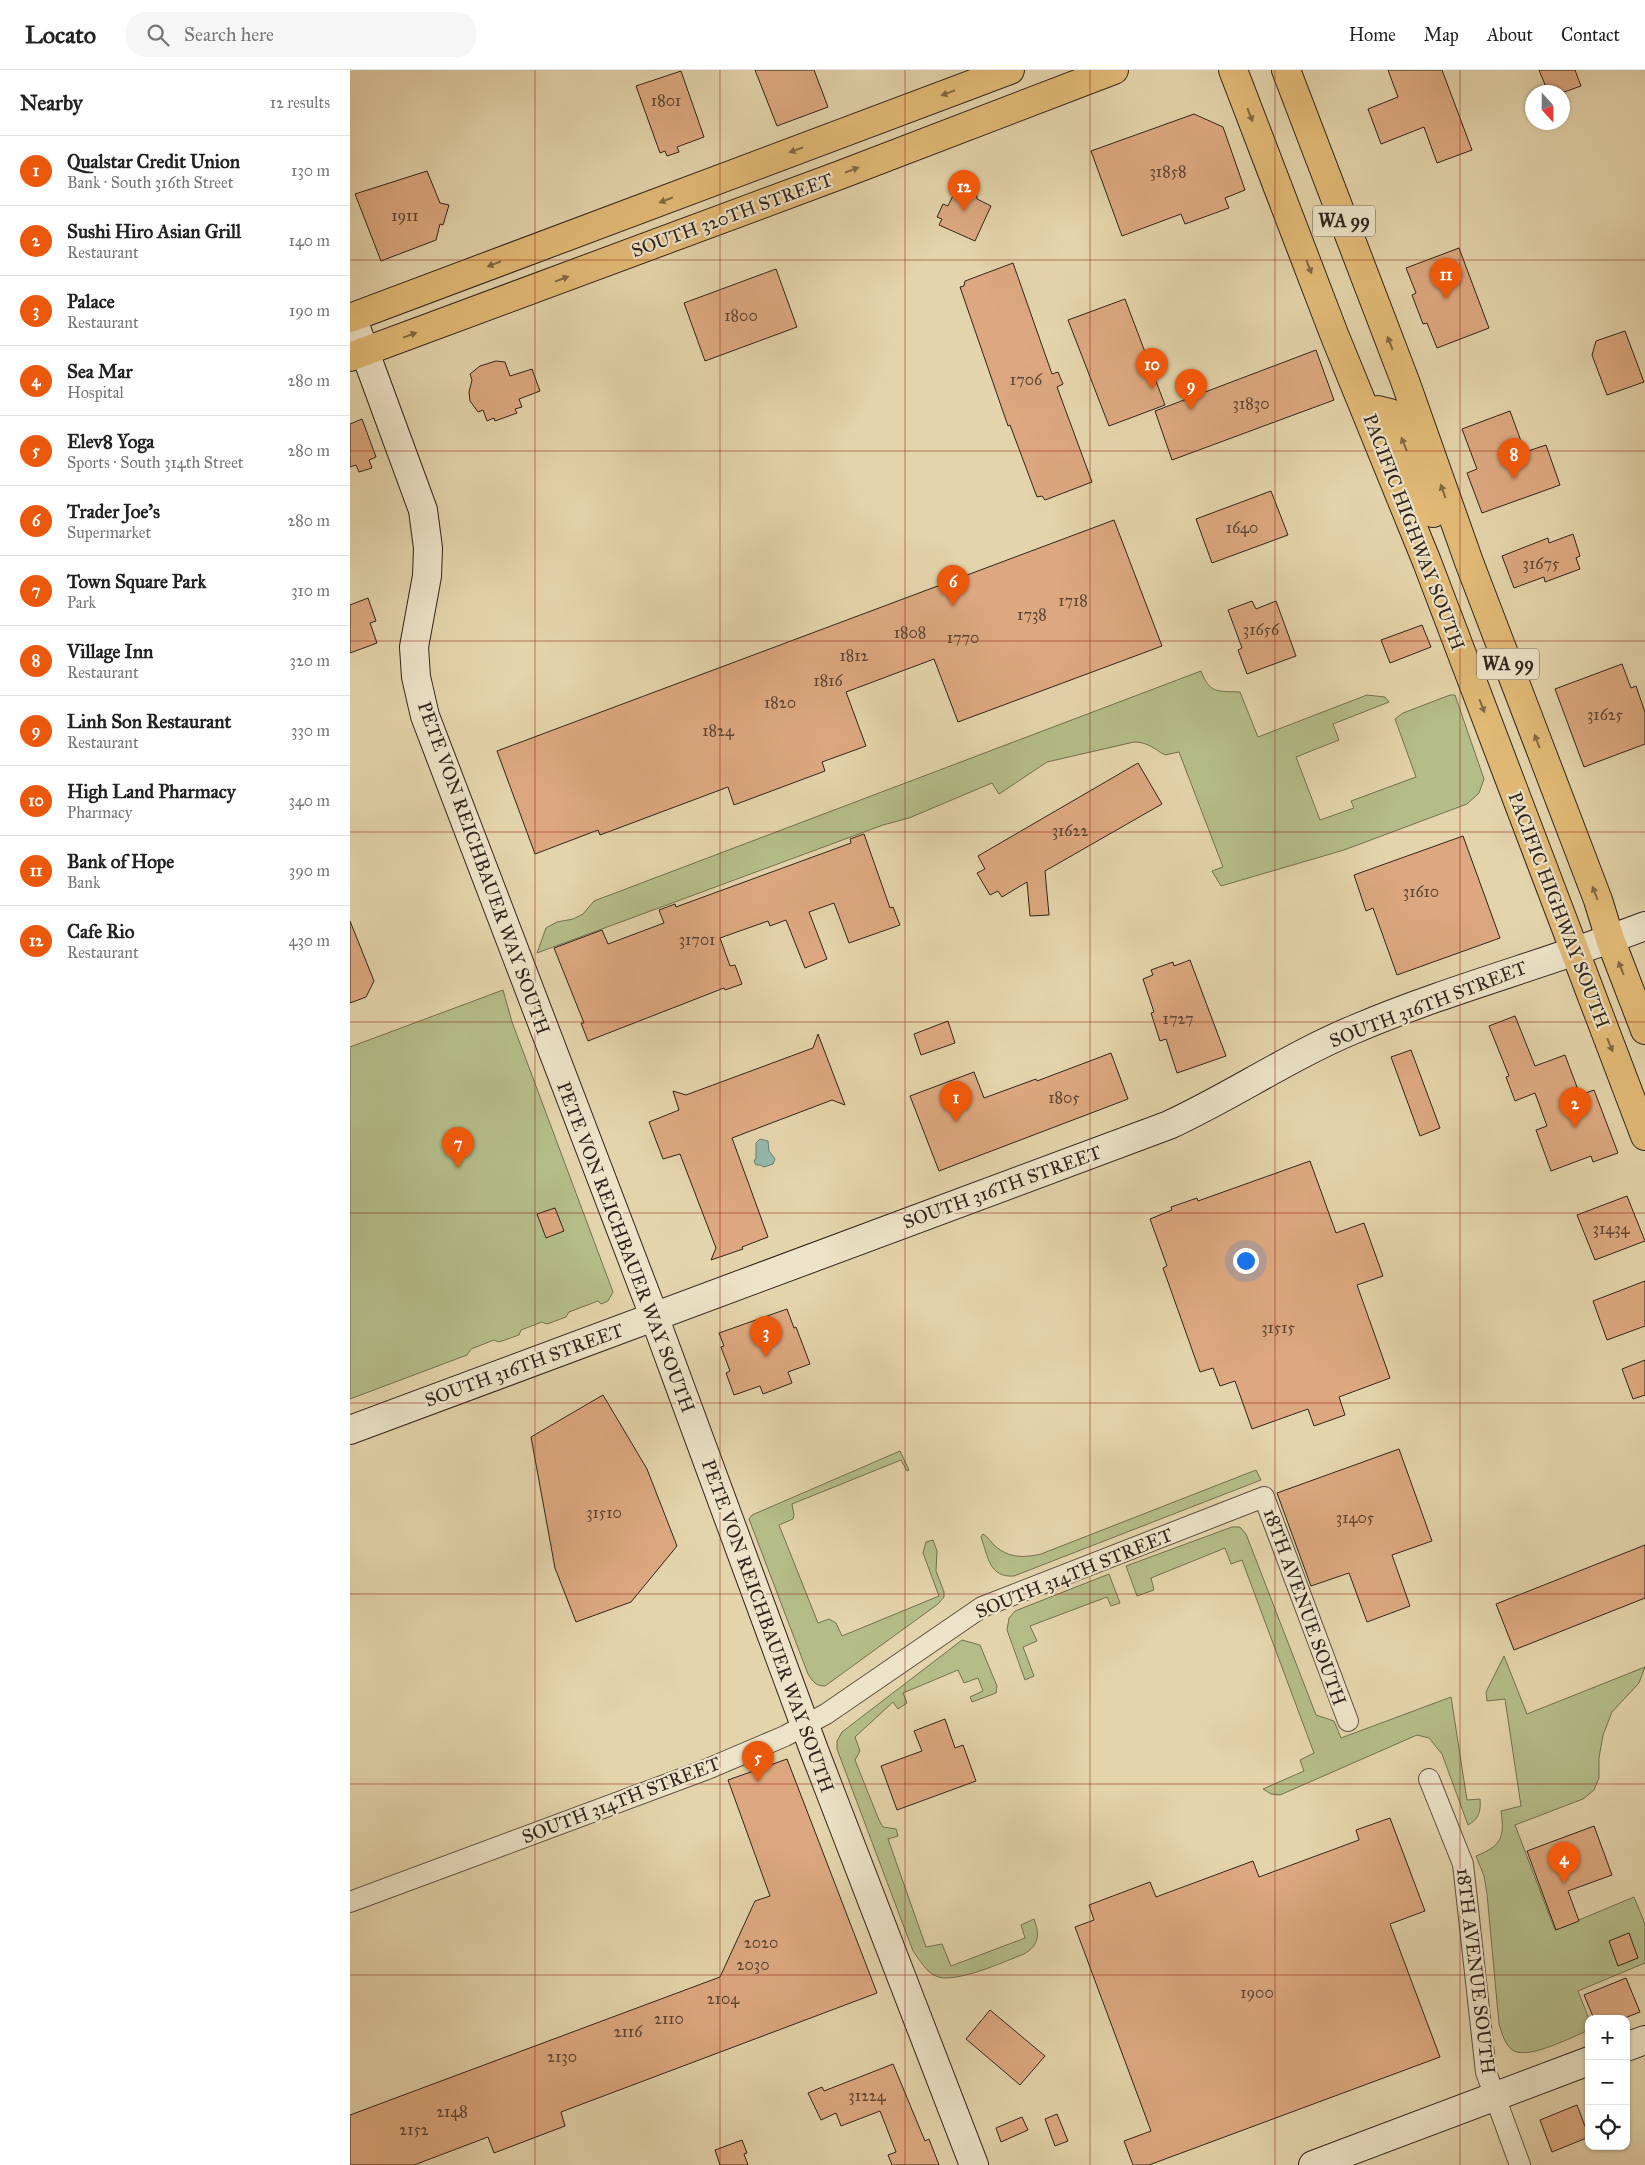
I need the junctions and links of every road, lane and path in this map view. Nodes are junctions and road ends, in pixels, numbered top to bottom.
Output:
1 (1010, 70) edge
2 (1114, 70) edge
3 (1233, 70) edge
4 (1286, 70) edge
5 (753, 166) junction
6 (638, 250) junction
7 (351, 318) edge
8 (357, 355) edge
9 (1368, 413) junction
10 (1482, 596) junction
11 (1645, 926) edge
12 (1610, 940) junction
13 (1575, 951) junction
14 (1645, 1030) edge
15 (1645, 1136) edge
16 (654, 1316) junction
17 (350, 1430) edge
18 (1232, 1511) joint
19 (1348, 1721) dead end
20 (806, 1727) junction
21 (1429, 1779) dead end
22 (350, 1902) edge
23 (1645, 2040) edge
24 (1630, 2046) edge
25 (1585, 2063) edge
26 (1494, 2097) junction
27 (974, 2165) edge
28 (1313, 2165) edge
29 (1520, 2165) edge

1 -> 5 main road, SOUTH 320TH STREET
6 -> 2 main road, SOUTH 320TH STREET
3 -> 9 main road, PACIFIC HIGHWAY SOUTH / WA 99
10 -> 4 main road, PACIFIC HIGHWAY SOUTH / WA 99
5 - 6 main road
5 -> 7 main road, SOUTH 320TH STREET
8 -> 6 main road, SOUTH 320TH STREET
7 - 8 street, PETE VON REICHBAUER WAY SOUTH
8 - 16 street, PETE VON REICHBAUER WAY SOUTH
10 -> 9 main road
9 -> 13 main road, PACIFIC HIGHWAY SOUTH / WA 99
12 -> 10 main road, PACIFIC HIGHWAY SOUTH / WA 99
11 - 12 street, SOUTH 316TH STREET
12 - 13 street, SOUTH 316TH STREET
14 -> 12 main road, PACIFIC HIGHWAY SOUTH / WA 99
13 -> 15 main road, PACIFIC HIGHWAY SOUTH / WA 99
13 - 16 street, SOUTH 316TH STREET
16 - 17 street, SOUTH 316TH STREET
16 - 20 street, PETE VON REICHBAUER WAY SOUTH
18 - 19 street, 18TH AVENUE SOUTH
18 - 20 street, SOUTH 314TH STREET
20 - 22 street, SOUTH 314TH STREET
20 - 27 street, PETE VON REICHBAUER WAY SOUTH
21 - 26 street, 18TH AVENUE SOUTH
23 - 24 street
25 - 26 street
26 - 28 street
26 - 29 street, 18TH AVENUE SOUTH

